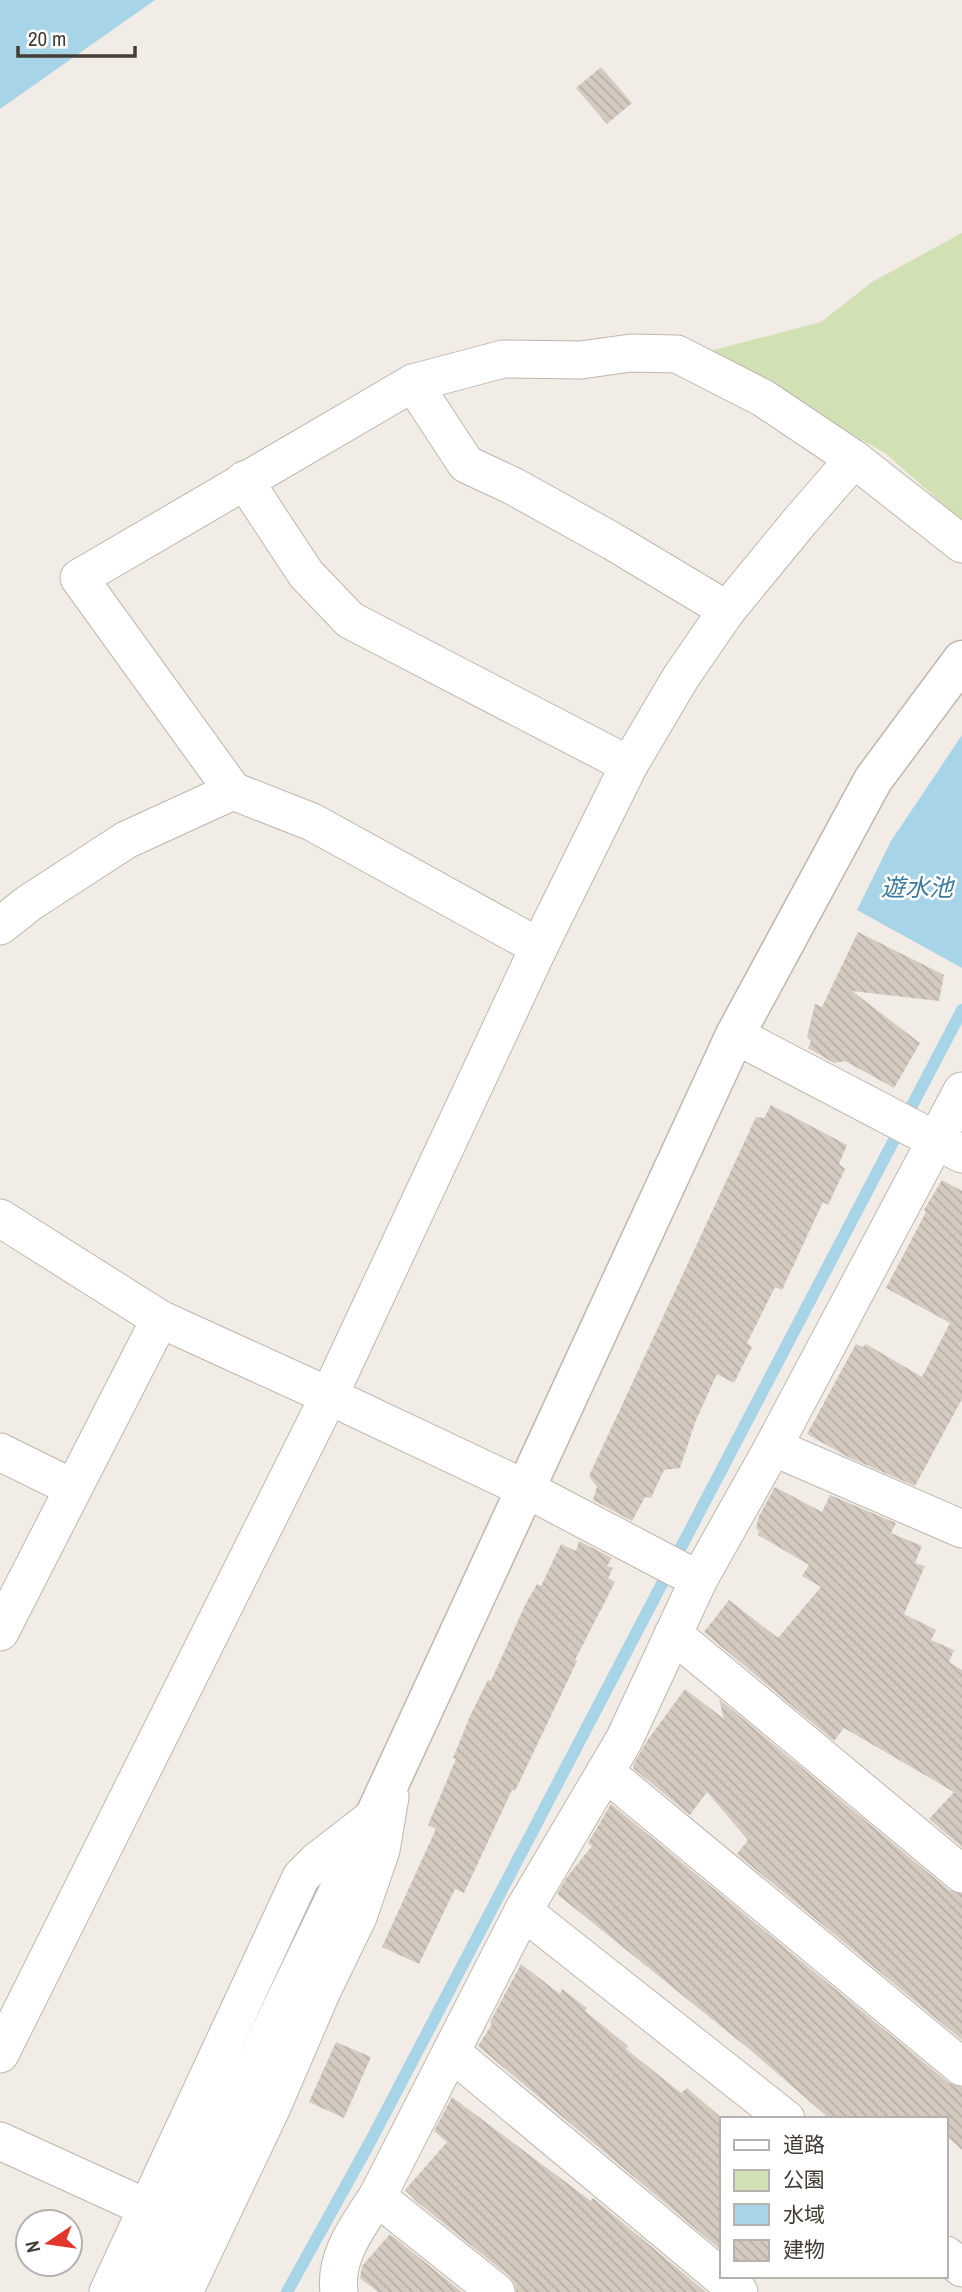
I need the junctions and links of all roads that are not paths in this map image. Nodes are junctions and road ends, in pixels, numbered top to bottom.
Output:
1 (413, 383) junction
2 (854, 459) junction
3 (244, 481) junction
4 (962, 544) edge
5 (727, 610) junction
6 (962, 660) edge
7 (629, 765) junction
8 (233, 791) junction
9 (0, 926) edge
10 (539, 947) junction
11 (735, 1035) junction
12 (962, 1091) edge
13 (925, 1134) edge
14 (0, 1218) edge
15 (160, 1319) junction
16 (329, 1396) junction
17 (773, 1447) junction
18 (0, 1452) edge
19 (73, 1488) junction
20 (526, 1489) junction
21 (962, 1529) edge
22 (680, 1570) dead end
23 (0, 1632) edge
24 (673, 1634) junction
25 (605, 1772) junction
26 (394, 1773) junction
27 (374, 1817) junction
28 (962, 1874) edge
29 (523, 1910) junction
30 (452, 2052) junction
31 (0, 2054) edge
32 (962, 2067) edge
33 (783, 2117) edge
34 (0, 2141) edge
35 (377, 2197) junction
36 (147, 2207) junction
37 (948, 2257) edge
38 (962, 2268) edge
39 (720, 2276) edge
40 (722, 2278) edge
41 (108, 2292) edge
42 (145, 2292) edge
43 (184, 2292) edge
44 (339, 2292) edge
45 (496, 2292) edge
46 (739, 2292) edge

1 - 2 street
1 - 3 street
1 - 5 street
2 - 4 street
2 - 5 street
3 - 7 street
3 - 8 street
5 - 7 street
6 - 11 street
7 - 10 street
8 - 9 street
8 - 10 street
10 - 16 street
11 - 13 street
11 - 20 street
12 - 13 street
13 - 17 street
14 - 15 street
15 - 16 street
15 - 19 street
16 - 20 street
16 - 31 street
17 - 21 street
17 - 24 street
18 - 19 street
19 - 23 street
20 - 22 street
20 - 26 street
24 - 25 street
24 - 28 street
25 - 29 street
25 - 32 street
26 - 27 street
26 - 43 street
27 - 36 street
27 - 42 street
29 - 30 street
29 - 33 street
30 - 35 street
30 - 39 street
34 - 36 street
35 - 44 street
35 - 45 street
36 - 41 street
37 - 38 street
40 - 46 street

